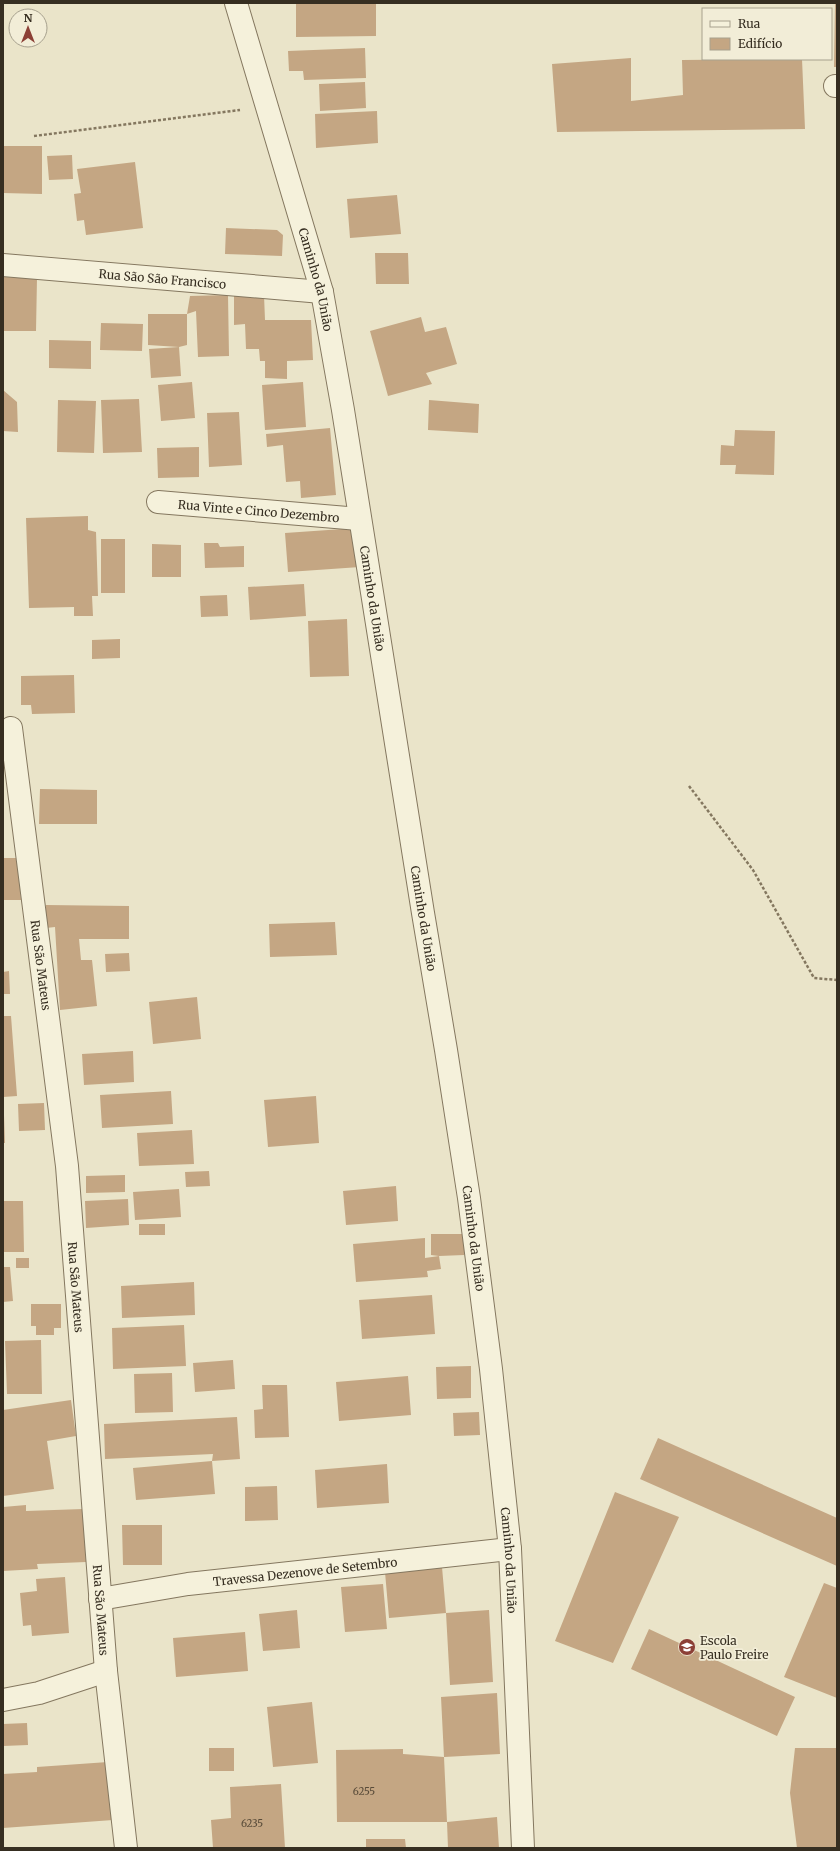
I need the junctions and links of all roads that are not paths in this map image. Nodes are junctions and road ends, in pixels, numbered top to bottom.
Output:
1 (236, 3) edge
2 (3, 265) edge
3 (322, 292) junction
4 (158, 502) dead end
5 (359, 519) junction
6 (11, 728) dead end
7 (510, 1549) junction
8 (100, 1599) junction
9 (106, 1671) junction
10 (3, 1700) edge
11 (126, 1848) edge
12 (523, 1848) edge

1 - 3 street, Caminho da União
2 - 3 street, Rua São São Francisco
3 - 5 street, Caminho da União
4 - 5 street, Rua Vinte e Cinco Dezembro
5 - 7 street, Caminho da União
6 - 8 street, Rua São Mateus
7 - 8 street, Travessa Dezenove de Setembro
7 - 12 street, Caminho da União
8 - 9 street, Rua São Mateus
9 - 10 street
9 - 11 street, Rua São Mateus

